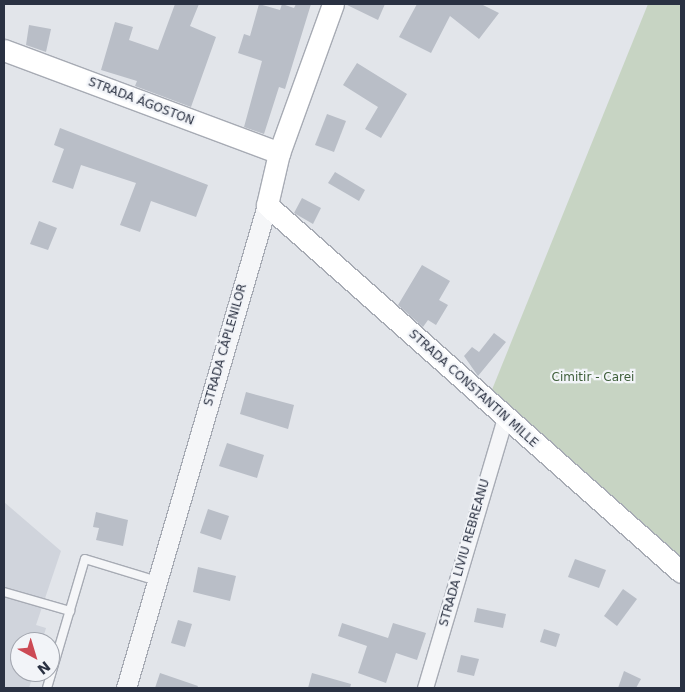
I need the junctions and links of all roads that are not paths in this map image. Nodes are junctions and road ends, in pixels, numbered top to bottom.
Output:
1 (333, 4) edge
2 (4, 50) edge
3 (279, 153) junction
4 (267, 205) junction
5 (504, 418) junction
6 (681, 572) edge
7 (158, 582) junction
8 (4, 592) edge
9 (70, 611) junction
10 (47, 688) edge
11 (126, 688) edge
12 (425, 688) edge

1 - 3 main road, STRADA CĂPLENILOR
2 - 3 main road, STRADA ÁGOSTON
3 - 4 main road, STRADA CĂPLENILOR
4 - 5 main road, STRADA CONSTANTIN MILLE
4 - 7 street, STRADA CĂPLENILOR
5 - 6 main road, STRADA CONSTANTIN MILLE
5 - 12 street, STRADA LIVIU REBREANU
7 - 9 lane
7 - 11 street, STRADA CĂPLENILOR
8 - 9 lane
9 - 10 lane

